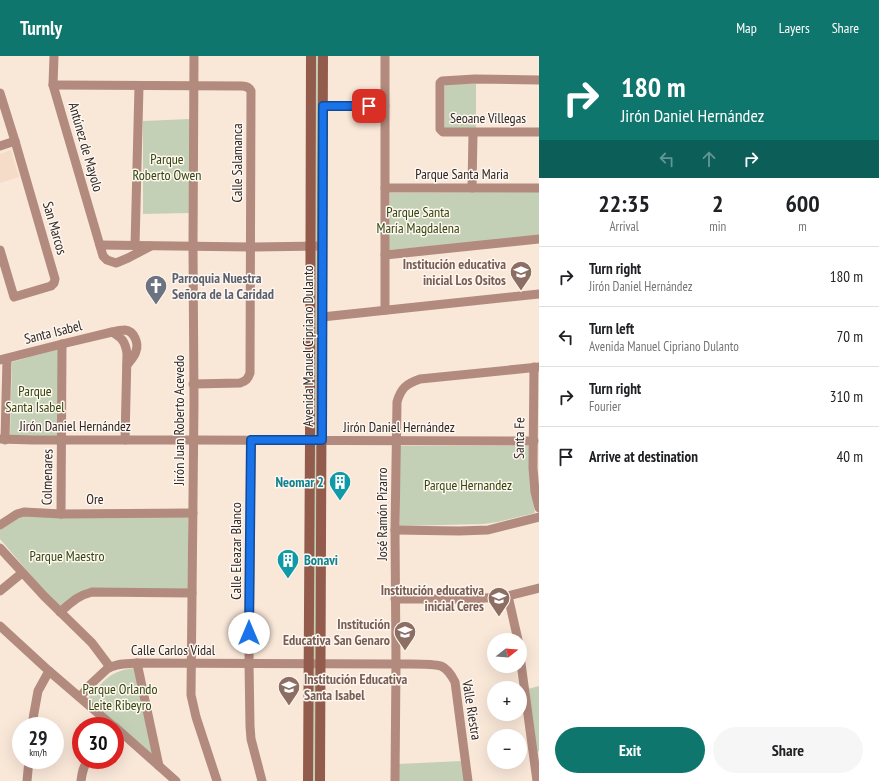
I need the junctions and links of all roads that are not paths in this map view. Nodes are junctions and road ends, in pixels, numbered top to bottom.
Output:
1 (54, 56) edge
2 (194, 56) edge
3 (311, 56) edge
4 (323, 56) edge
5 (385, 56) edge
6 (539, 80) edge
7 (53, 84) junction
8 (194, 85) junction
9 (139, 86) junction
10 (0, 93) edge
11 (323, 106) junction
12 (385, 106) junction
13 (539, 132) edge
14 (473, 133) junction
15 (15, 141) junction
16 (0, 146) edge
17 (385, 188) junction
18 (472, 188) junction
19 (539, 188) edge
20 (539, 239) edge
21 (100, 246) junction
22 (135, 246) junction
23 (151, 246) junction
24 (193, 246) junction
25 (310, 246) junction
26 (322, 246) junction
27 (250, 247) junction
28 (0, 250) edge
29 (385, 255) junction
30 (539, 294) edge
31 (385, 310) junction
32 (322, 317) junction
33 (62, 344) junction
34 (4, 360) edge
35 (537, 367) edge
36 (193, 384) junction
37 (3, 440) edge
38 (62, 440) junction
39 (126, 440) junction
40 (193, 440) junction
41 (251, 440) junction
42 (310, 440) junction
43 (322, 440) junction
44 (396, 441) junction
45 (534, 441) junction
46 (539, 508) edge
47 (193, 513) junction
48 (61, 514) junction
49 (539, 517) edge
50 (0, 525) edge
51 (395, 530) junction
52 (0, 548) edge
53 (22, 573) junction
54 (539, 588) edge
55 (0, 591) edge
56 (192, 593) junction
57 (508, 596) junction
58 (395, 599) junction
59 (60, 612) junction
60 (0, 626) edge
61 (516, 633) edge
62 (137, 663) junction
63 (192, 663) junction
64 (249, 663) junction
65 (309, 664) junction
66 (321, 664) junction
67 (396, 664) junction
68 (110, 667) junction
69 (447, 670) joint
70 (49, 671) junction
71 (522, 673) edge
72 (80, 697) junction
73 (34, 717) edge
74 (103, 717) edge
75 (124, 736) edge
76 (159, 766) junction
77 (28, 769) edge
78 (83, 769) edge
79 (27, 781) edge
80 (81, 781) edge
81 (176, 781) edge
82 (217, 781) edge
83 (262, 781) edge
84 (308, 781) edge
85 (320, 781) edge
86 (395, 781) edge
87 (468, 781) edge
88 (537, 781) edge

1 - 7 street, Antúnez de Mayolo
2 - 8 street, Jirón Juan Roberto Acevedo
3 - 25 main road, Avenida Manuel Cipriano Dulanto
4 - 11 main road, Avenida Manuel Cipriano Dulanto
5 - 12 street
6 - 14 street, Seoane Villegas
7 - 9 street, Calle Salamanca
7 - 21 street, Antúnez de Mayolo
8 - 9 street, Calle Salamanca
8 - 24 street, Jirón Juan Roberto Acevedo
8 - 27 street, Calle Salamanca
9 - 22 street
10 - 15 street, San Marcos
11 - 12 street
11 - 26 main road, Avenida Manuel Cipriano Dulanto
12 - 17 street
13 - 14 street, Seoane Villegas
14 - 18 street
15 - 16 street
15 - 28 street, San Marcos
17 - 18 street, Parque Santa Maria
17 - 29 street
18 - 19 street, Parque Santa Maria
20 - 29 street
21 - 22 street, Antúnez de Mayolo
21 - 23 street, Antúnez de Mayolo
22 - 23 street, Antúnez de Mayolo
23 - 24 street, Antúnez de Mayolo
24 - 27 street, Antúnez de Mayolo
24 - 36 street, Jirón Juan Roberto Acevedo
25 - 26 street, Antúnez de Mayolo
25 - 27 street, Antúnez de Mayolo
25 - 42 main road, Avenida Manuel Cipriano Dulanto
26 - 32 main road, Avenida Manuel Cipriano Dulanto
27 - 36 street, Calle Salamanca
29 - 31 street
30 - 31 street
31 - 32 street
32 - 43 main road, Avenida Manuel Cipriano Dulanto
33 - 34 street, Santa Isabel
33 - 38 street, Colmenares
33 - 39 street, Santa Isabel
34 - 37 street
35 - 44 street, José Ramón Pizarro
35 - 45 street, Santa Fe
36 - 40 street, Jirón Juan Roberto Acevedo
37 - 38 street, Jirón Daniel Hernández
38 - 39 street, Jirón Daniel Hernández
38 - 48 street, Colmenares
39 - 40 street, Jirón Daniel Hernández
40 - 41 street, Jirón Daniel Hernández
40 - 47 street, Jirón Juan Roberto Acevedo
41 - 42 street, Jirón Daniel Hernández
41 - 64 street, Calle Eleazar Blanco
42 - 43 street, Jirón Daniel Hernández
42 - 65 main road, Avenida Manuel Cipriano Dulanto
43 - 44 street, Jirón Daniel Hernández
43 - 66 main road, Avenida Manuel Cipriano Dulanto
44 - 45 street, Jirón Daniel Hernández
44 - 51 street, José Ramón Pizarro
45 - 46 street, Santa Fe
47 - 48 street, Ore
47 - 56 street, Jirón Juan Roberto Acevedo
48 - 50 street, Ore
49 - 51 street
51 - 58 street, José Ramón Pizarro
52 - 53 street
53 - 55 street
53 - 59 street
54 - 57 street
56 - 59 street
56 - 63 street, Jirón Juan Roberto Acevedo
57 - 58 street
57 - 61 street
58 - 67 street, José Ramón Pizarro
59 - 68 street
60 - 70 street
62 - 63 street, Calle Carlos Vidal
62 - 68 street, Calle Carlos Vidal
62 - 76 street
63 - 64 street, Calle Carlos Vidal
63 - 82 street, Jirón Juan Roberto Acevedo
64 - 65 street, Calle Carlos Vidal
64 - 83 street, Calle Eleazar Blanco
65 - 66 street, Calle Carlos Vidal
65 - 84 main road, Avenida Manuel Cipriano Dulanto
66 - 67 street, Calle Carlos Vidal
66 - 85 main road, Avenida Manuel Cipriano Dulanto
67 - 69 street, Calle Carlos Vidal
67 - 86 street, José Ramón Pizarro
68 - 72 street
69 - 87 street, Valle Riestra
70 - 72 street
70 - 73 street
71 - 88 street
72 - 74 street
75 - 76 street
76 - 81 street
77 - 79 street
78 - 80 street

